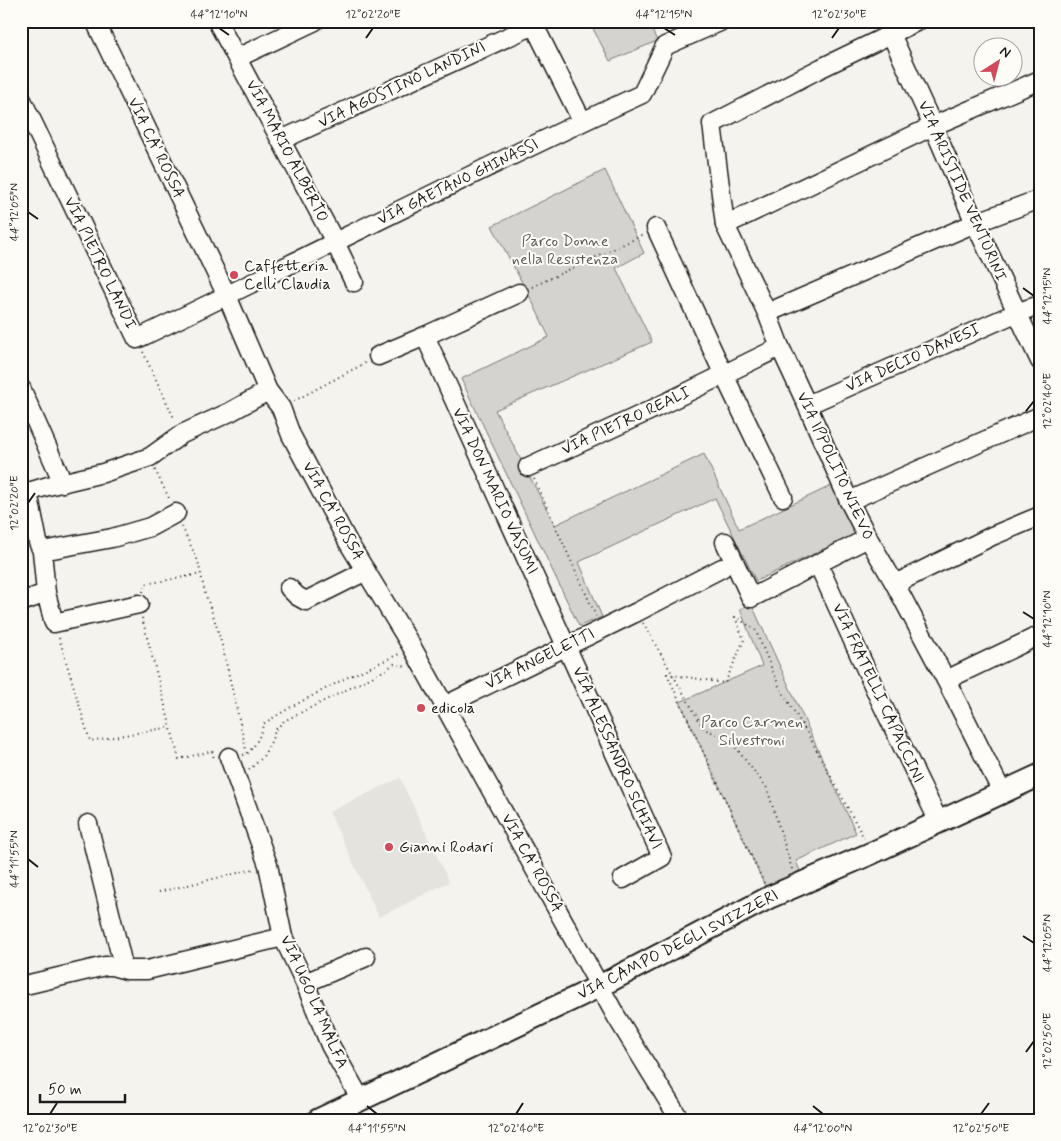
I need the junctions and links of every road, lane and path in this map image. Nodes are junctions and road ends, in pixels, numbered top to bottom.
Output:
1 (95, 21) edge
2 (217, 21) edge
3 (315, 21) edge
4 (722, 21) edge
5 (918, 21) edge
6 (888, 28) edge
7 (237, 58) junction
8 (1040, 80) edge
9 (21, 98) edge
10 (582, 122) junction
11 (933, 126) junction
12 (281, 140) junction
13 (1040, 199) edge
14 (975, 223) junction
15 (725, 225) junction
16 (656, 228) joint
17 (335, 242) junction
18 (354, 282) dead end
19 (519, 293) joint
20 (227, 296) junction
21 (1040, 305) edge
22 (1018, 312) junction
23 (768, 313) junction
24 (425, 336) junction
25 (136, 339) junction
26 (780, 347) junction
27 (378, 356) joint
28 (1040, 361) edge
29 (724, 375) junction
30 (21, 388) edge
31 (268, 392) junction
32 (808, 405) junction
33 (281, 408) junction
34 (1040, 416) edge
35 (182, 434) junction
36 (150, 457) junction
37 (528, 467) joint
38 (63, 483) junction
39 (783, 497) dead end
40 (849, 501) junction
41 (176, 513) junction
42 (1040, 516) edge
43 (868, 538) junction
44 (725, 542) dead end
45 (42, 551) junction
46 (818, 564) junction
47 (722, 568) dead end
48 (366, 571) junction
49 (201, 574) junction
50 (895, 584) junction
51 (289, 588) dead end
52 (46, 593) junction
53 (21, 602) edge
54 (139, 604) junction
55 (636, 612) junction
56 (596, 616) dead end
57 (54, 623) junction
58 (1040, 635) edge
59 (566, 646) junction
60 (415, 653) junction
61 (672, 676) junction
62 (946, 680) junction
63 (444, 706) junction
64 (171, 727) junction
65 (247, 754) junction
66 (229, 758) junction
67 (1040, 775) edge
68 (236, 777) junction
69 (1002, 792) junction
70 (939, 822) junction
71 (88, 824) dead end
72 (872, 853) junction
73 (268, 865) junction
74 (623, 879) dead end
75 (798, 885) junction
76 (159, 892) dead end
77 (770, 897) junction
78 (283, 937) junction
79 (366, 957) dead end
80 (120, 968) junction
81 (306, 983) junction
82 (21, 986) edge
83 (600, 986) junction
84 (361, 1100) junction
85 (318, 1120) edge
86 (680, 1120) edge

1 - 20 street, VIA CA' ROSSA
2 - 7 street, VIA MARIO ALBERTO
3 - 7 street
4 - 10 street, VIA GAETANO GHINASSI
5 - 6 street
6 - 11 street, VIA ARISTIDE VENTURINI
6 - 15 street, VIA IPPOLITO NIEVO
7 - 12 street, VIA MARIO ALBERTO
8 - 11 street
9 - 25 street, VIA PIETRO LANDI
10 - 12 street, VIA AGOSTINO LANDINI
10 - 17 street, VIA GAETANO GHINASSI
11 - 14 street, VIA ARISTIDE VENTURINI
11 - 15 street
12 - 17 street, VIA MARIO ALBERTO
13 - 14 street
14 - 22 street, VIA ARISTIDE VENTURINI
14 - 23 street
15 - 23 street, VIA IPPOLITO NIEVO
16 - 19 path
16 - 29 street
17 - 18 street, VIA MARIO ALBERTO
17 - 20 street, VIA GAETANO GHINASSI
19 - 24 street
20 - 25 street, VIA PIETRO LANDI
20 - 31 street, VIA CA' ROSSA
21 - 22 street, VIA DECIO DANESI
22 - 28 street, VIA ARISTIDE VENTURINI
22 - 32 street, VIA DECIO DANESI
23 - 26 street, VIA IPPOLITO NIEVO
24 - 27 street
24 - 59 street, VIA DON MARIO VASUMI
25 - 35 path
26 - 29 street, VIA PIETRO REALI
26 - 32 street, VIA IPPOLITO NIEVO
27 - 33 path
29 - 37 street, VIA PIETRO REALI
29 - 39 street
30 - 38 street
31 - 33 street, VIA CA' ROSSA
31 - 35 street
32 - 40 street, VIA IPPOLITO NIEVO
33 - 48 street, VIA CA' ROSSA
34 - 40 street
35 - 36 street
36 - 38 street
36 - 41 path
37 - 56 path
38 - 45 street
40 - 43 street, VIA IPPOLITO NIEVO
41 - 45 street
41 - 49 path
42 - 50 street
43 - 46 street
43 - 50 street, VIA IPPOLITO NIEVO
44 - 46 street
45 - 52 street
46 - 70 street, VIA FRATELLI CAPACCINI
47 - 55 street, VIA ANGELETTI
48 - 51 street
48 - 60 street, VIA CA' ROSSA
49 - 54 path
49 - 65 path
50 - 62 street, VIA IPPOLITO NIEVO
52 - 53 street
52 - 57 street
54 - 57 street
54 - 64 path
55 - 59 street, VIA ANGELETTI
55 - 61 path
57 - 64 path
58 - 62 street
59 - 63 street, VIA ANGELETTI
59 - 74 street, VIA ALESSANDRO SCHIAVI
60 - 63 street, VIA CA' ROSSA
60 - 65 path
60 - 68 path
61 - 72 path
61 - 75 path
61 - 77 path
62 - 69 street, VIA IPPOLITO NIEVO
63 - 83 street, VIA CA' ROSSA
64 - 66 path
65 - 66 path
66 - 68 street, VIA UGO LA MALFA
67 - 69 main road, VIA CAMPO DEGLI SVIZZERI
68 - 73 street, VIA UGO LA MALFA
69 - 70 main road, VIA CAMPO DEGLI SVIZZERI
70 - 72 main road, VIA CAMPO DEGLI SVIZZERI
71 - 80 street
72 - 75 main road, VIA CAMPO DEGLI SVIZZERI
73 - 76 path
73 - 78 street, VIA UGO LA MALFA
75 - 77 main road, VIA CAMPO DEGLI SVIZZERI
77 - 83 main road, VIA CAMPO DEGLI SVIZZERI
78 - 80 street
78 - 81 street, VIA UGO LA MALFA
79 - 81 street
80 - 82 street
81 - 84 street, VIA UGO LA MALFA
83 - 84 main road, VIA CAMPO DEGLI SVIZZERI
83 - 86 street, VIA CA' ROSSA
84 - 85 main road, VIA CAMPO DEGLI SVIZZERI

